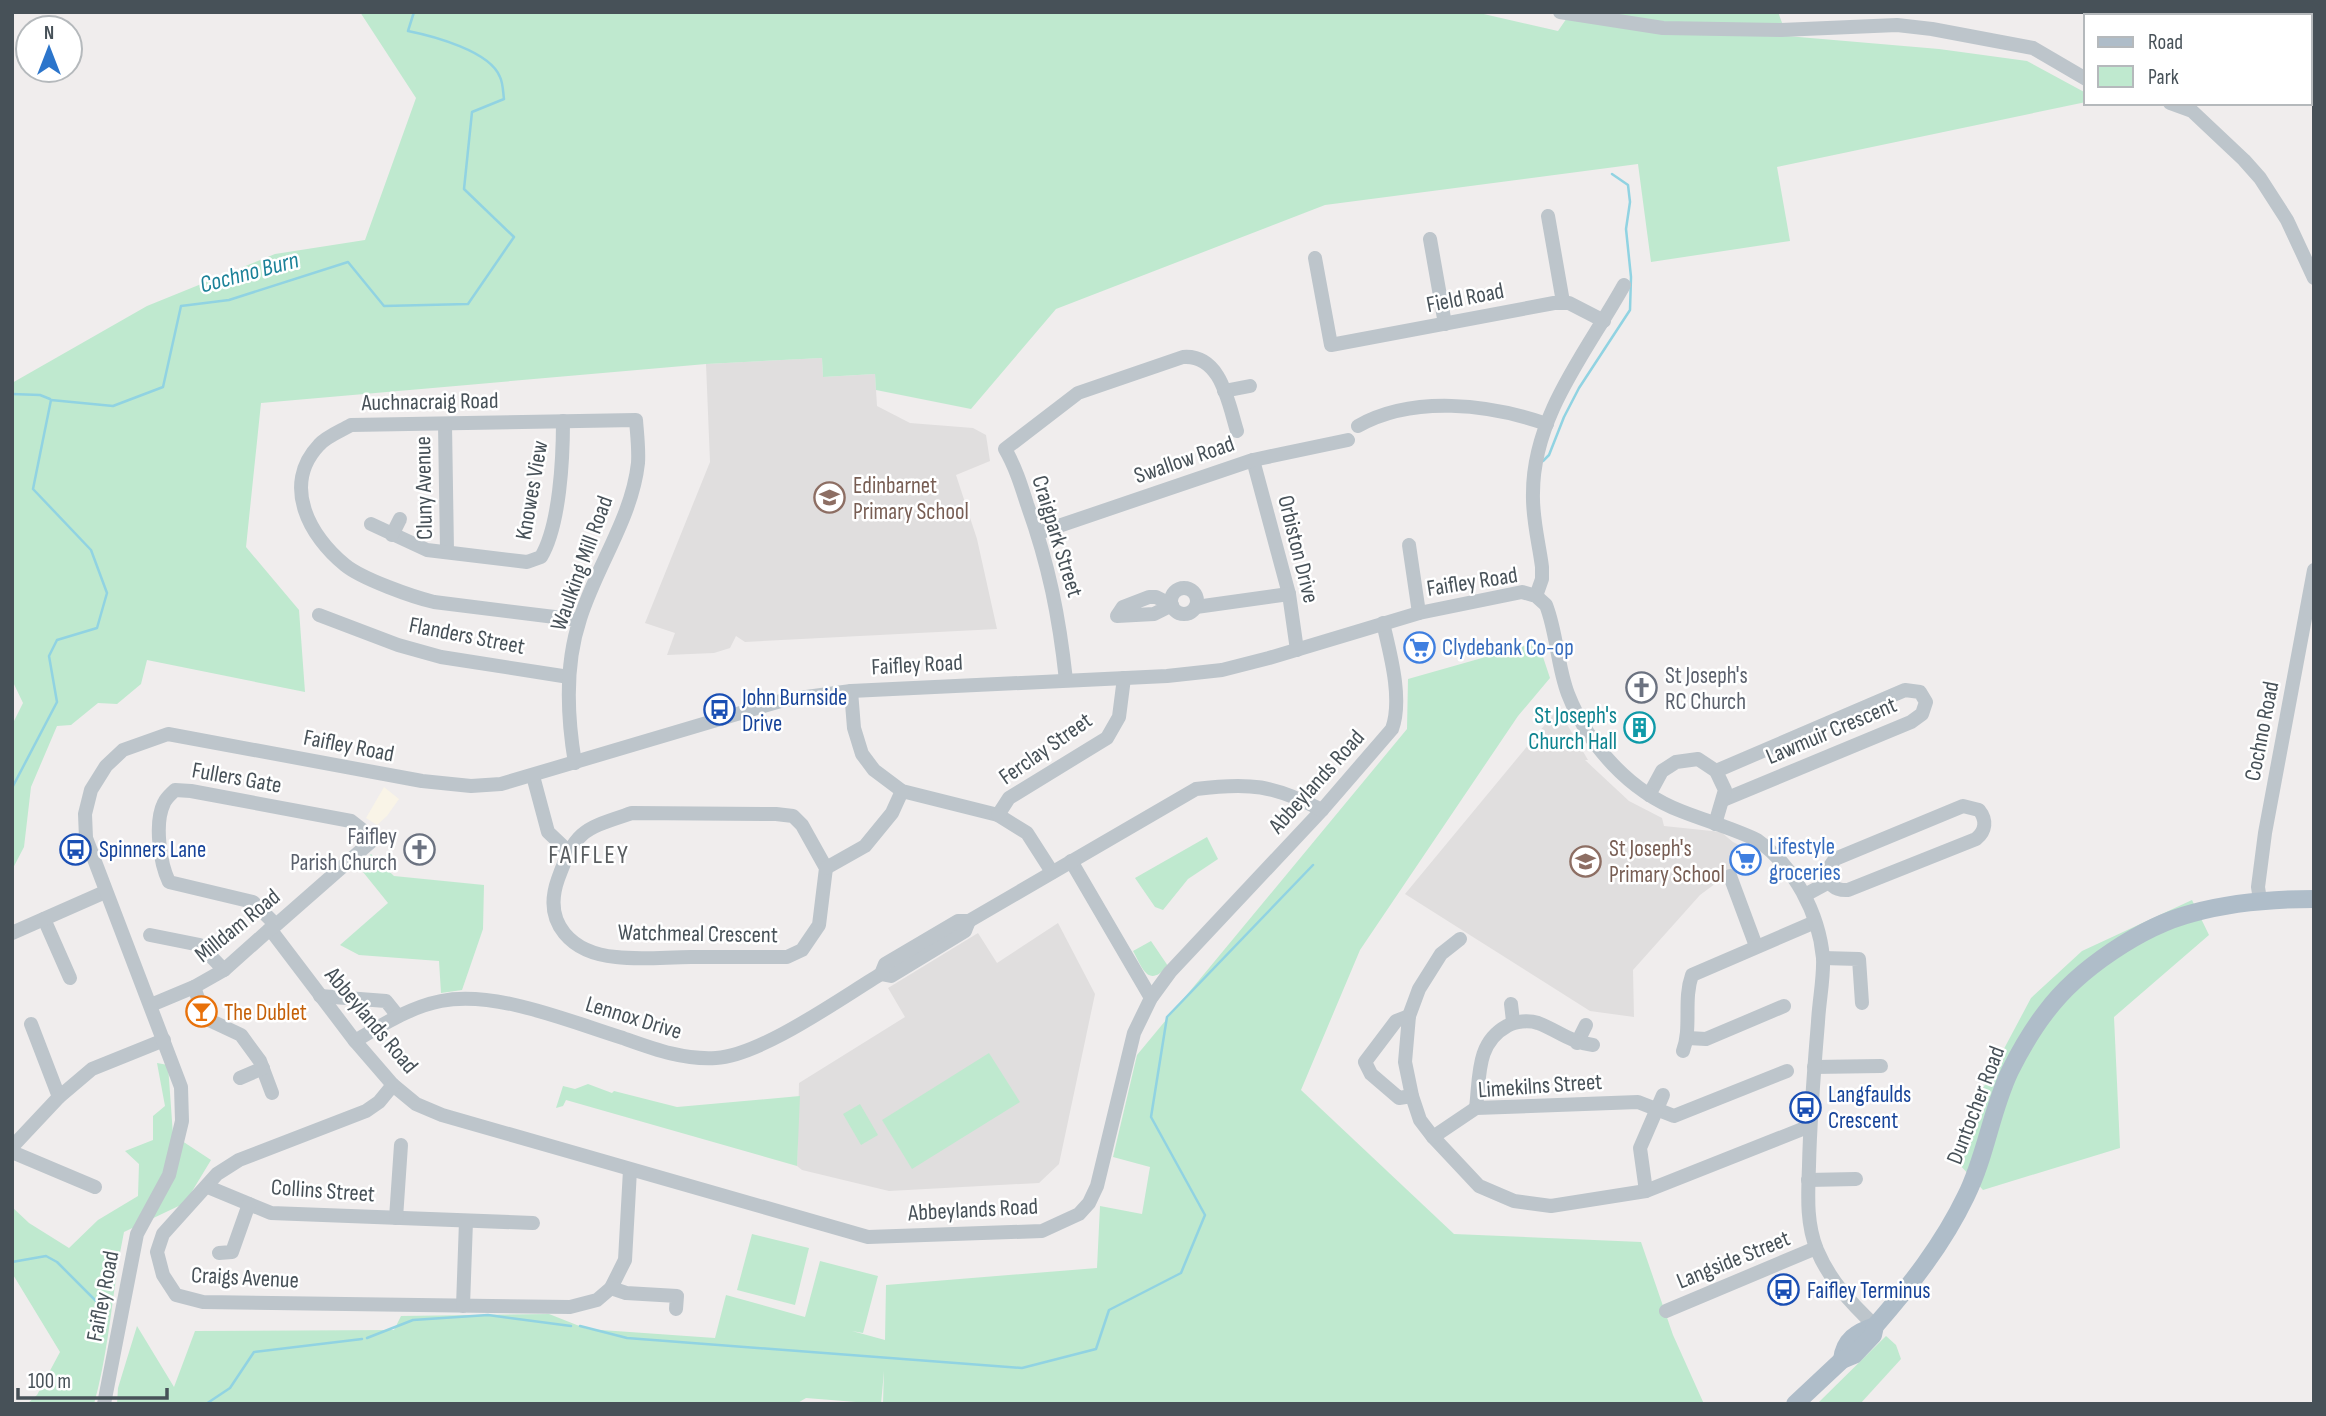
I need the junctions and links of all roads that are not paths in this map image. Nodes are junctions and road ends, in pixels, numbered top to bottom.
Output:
1 (1560, 12) edge
2 (2084, 78) edge
3 (2176, 105) edge
4 (1548, 216) dead end
5 (1430, 239) dead end
6 (1315, 258) dead end
7 (2314, 278) edge
8 (1624, 285) dead end
9 (1563, 302) junction
10 (1604, 321) junction
11 (1445, 324) junction
12 (1250, 386) dead end
13 (1224, 391) junction
14 (636, 420) joint
15 (563, 421) junction
16 (445, 424) junction
17 (1547, 424) junction
18 (1358, 426) dead end
19 (1237, 431) dead end
20 (1348, 440) dead end
21 (1253, 460) junction
22 (400, 519) dead end
23 (371, 524) dead end
24 (1038, 533) junction
25 (392, 536) junction
26 (1409, 545) dead end
27 (447, 551) junction
28 (2314, 570) edge
29 (1289, 593) junction
30 (1536, 596) junction
31 (1196, 607) junction
32 (1419, 613) junction
33 (319, 615) dead end
34 (579, 620) junction
35 (1383, 623) junction
36 (1297, 650) junction
37 (569, 677) junction
38 (1124, 678) junction
39 (1066, 680) junction
40 (851, 691) junction
41 (575, 763) junction
42 (1716, 771) junction
43 (533, 776) junction
44 (902, 791) junction
45 (1649, 795) junction
46 (1723, 800) junction
47 (1322, 810) junction
48 (998, 815) junction
49 (1715, 824) junction
50 (374, 839) joint
51 (568, 851) junction
52 (1071, 861) junction
53 (826, 868) junction
54 (1052, 872) junction
55 (1730, 876) dead end
56 (1829, 882) junction
57 (105, 892) junction
58 (1805, 895) junction
59 (2314, 898) edge
60 (2260, 900) junction
61 (44, 919) junction
62 (1815, 922) junction
63 (273, 927) junction
64 (12, 933) edge
65 (150, 935) dead end
66 (1460, 939) dead end
67 (1756, 946) junction
68 (1823, 958) junction
69 (224, 970) junction
70 (70, 978) dead end
71 (194, 987) junction
72 (320, 996) junction
73 (1151, 998) junction
74 (1862, 1003) dead end
75 (1511, 1004) dead end
76 (151, 1005) junction
77 (1784, 1006) dead end
78 (398, 1016) junction
79 (1409, 1016) junction
80 (1514, 1021) junction
81 (31, 1024) dead end
82 (1587, 1025) dead end
83 (164, 1040) junction
84 (355, 1041) junction
85 (1577, 1043) junction
86 (1593, 1045) dead end
87 (1881, 1066) dead end
88 (1815, 1067) junction
89 (263, 1068) junction
90 (1787, 1072) dead end
91 (240, 1078) dead end
92 (393, 1085) junction
93 (272, 1093) dead end
94 (1412, 1096) junction
95 (59, 1097) junction
96 (1660, 1102) junction
97 (1476, 1108) junction
98 (1810, 1126) junction
99 (1433, 1137) junction
100 (401, 1145) dead end
101 (12, 1150) edge
102 (629, 1170) junction
103 (1856, 1179) dead end
104 (1808, 1180) junction
105 (95, 1187) dead end
106 (208, 1187) junction
107 (1646, 1191) junction
108 (249, 1204) junction
109 (396, 1218) junction
110 (466, 1221) junction
111 (533, 1223) dead end
112 (1816, 1248) junction
113 (219, 1253) dead end
114 (611, 1288) junction
115 (463, 1306) junction
116 (676, 1309) dead end
117 (1857, 1309) junction
118 (1666, 1311) dead end
119 (1875, 1326) junction
120 (1856, 1335) junction
121 (1842, 1360) junction
122 (104, 1404) edge
123 (1795, 1404) edge

1 - 2 street
3 - 7 street
4 - 9 street
5 - 11 street
6 - 11 street, Field Road
8 - 10 street
9 - 10 street
9 - 11 street, Field Road
10 - 17 street
12 - 13 street
13 - 19 street
13 - 24 street, Craigpark Street
14 - 15 street, Auchnacraig Road
14 - 34 street, Waulking Mill Road
15 - 16 street, Auchnacraig Road
15 - 27 street, Knowes View
16 - 27 street, Cluny Avenue
16 - 34 street, Auchnacraig Road
17 - 18 street
17 - 30 street
20 - 21 street, Swallow Road
21 - 24 street, Swallow Road
21 - 29 street, Orbiston Drive
22 - 25 street
23 - 25 street, Knowes View
24 - 39 street, Craigpark Street
25 - 27 street, Knowes View
26 - 32 street
28 - 60 street, Cochno Road
29 - 31 street
29 - 36 street, Orbiston Drive
30 - 32 street, Faifley Road
30 - 45 street, Faifley Road
31 - 31 street
32 - 35 street, Faifley Road
33 - 37 street, Flanders Street
34 - 37 street, Waulking Mill Road
35 - 36 street, Faifley Road
35 - 47 street, Abbeylands Road
36 - 38 street, Faifley Road
37 - 41 street, Waulking Mill Road
38 - 39 street, Faifley Road
38 - 48 street, Ferclay Street
39 - 40 street, Faifley Road
40 - 41 street, Faifley Road
40 - 44 street
41 - 43 street, Faifley Road
42 - 45 street
42 - 46 street
42 - 46 street, Lawmuir Crescent
43 - 51 street
43 - 57 street, Faifley Road
44 - 48 street
44 - 53 street
45 - 49 street, Faifley Road
46 - 49 street
47 - 52 street, Lennox Drive
47 - 73 street, Abbeylands Road
48 - 54 street
49 - 58 street, Faifley Road
50 - 63 street, Milldam Road
50 - 63 street, Fullers Gate
51 - 53 street, Watchmeal Crescent
51 - 53 street, Watchmeal Crescent
52 - 54 street, Lennox Drive
52 - 73 street
54 - 78 street, Lennox Drive
55 - 67 street
56 - 56 street
56 - 58 street
57 - 61 street
57 - 76 street, Faifley Road
58 - 62 street, Faifley Road
59 - 60 main road, Duntocher Road
60 - 119 main road, Duntocher Road
61 - 64 street
61 - 70 street
62 - 67 street
62 - 68 street, Faifley Road
63 - 69 street, Milldam Road
63 - 72 street, Abbeylands Road
65 - 69 street
66 - 79 street
67 - 77 street
68 - 74 street
68 - 88 street, Faifley Road
69 - 71 street, Milldam Road
71 - 76 street, Milldam Road
71 - 89 street
72 - 78 street
72 - 84 street, Abbeylands Road
73 - 102 street, Abbeylands Road
75 - 80 street
76 - 83 street, Faifley Road
78 - 84 street, Lennox Drive
79 - 94 street
79 - 94 street
80 - 85 street
80 - 97 street
81 - 95 street
82 - 85 street
83 - 95 street
83 - 122 street, Faifley Road
84 - 92 street, Abbeylands Road
85 - 86 street
87 - 88 street
88 - 98 street, Faifley Road
89 - 91 street
89 - 93 street
90 - 96 street, Limekilns Street
92 - 102 street, Abbeylands Road
92 - 106 street, Craigs Avenue
94 - 99 street
95 - 101 street
96 - 97 street, Limekilns Street
96 - 107 street
97 - 99 street, Limekilns Street
98 - 104 street, Faifley Road
98 - 107 street
99 - 107 street
100 - 109 street, Collins Street
101 - 105 street
102 - 114 street
103 - 104 street
104 - 112 street, Faifley Road
106 - 108 street, Collins Street
106 - 115 street, Craigs Avenue
108 - 109 street, Collins Street
108 - 113 street
109 - 110 street, Collins Street
110 - 111 street, Collins Street
110 - 115 street
112 - 117 street, Faifley Road
112 - 118 street, Langside Street
114 - 115 street, Craigs Avenue
114 - 116 street
117 - 119 street, Faifley Road
117 - 120 street
119 - 120 main road
119 - 121 main road, Duntocher Road
120 - 121 main road
121 - 123 main road

